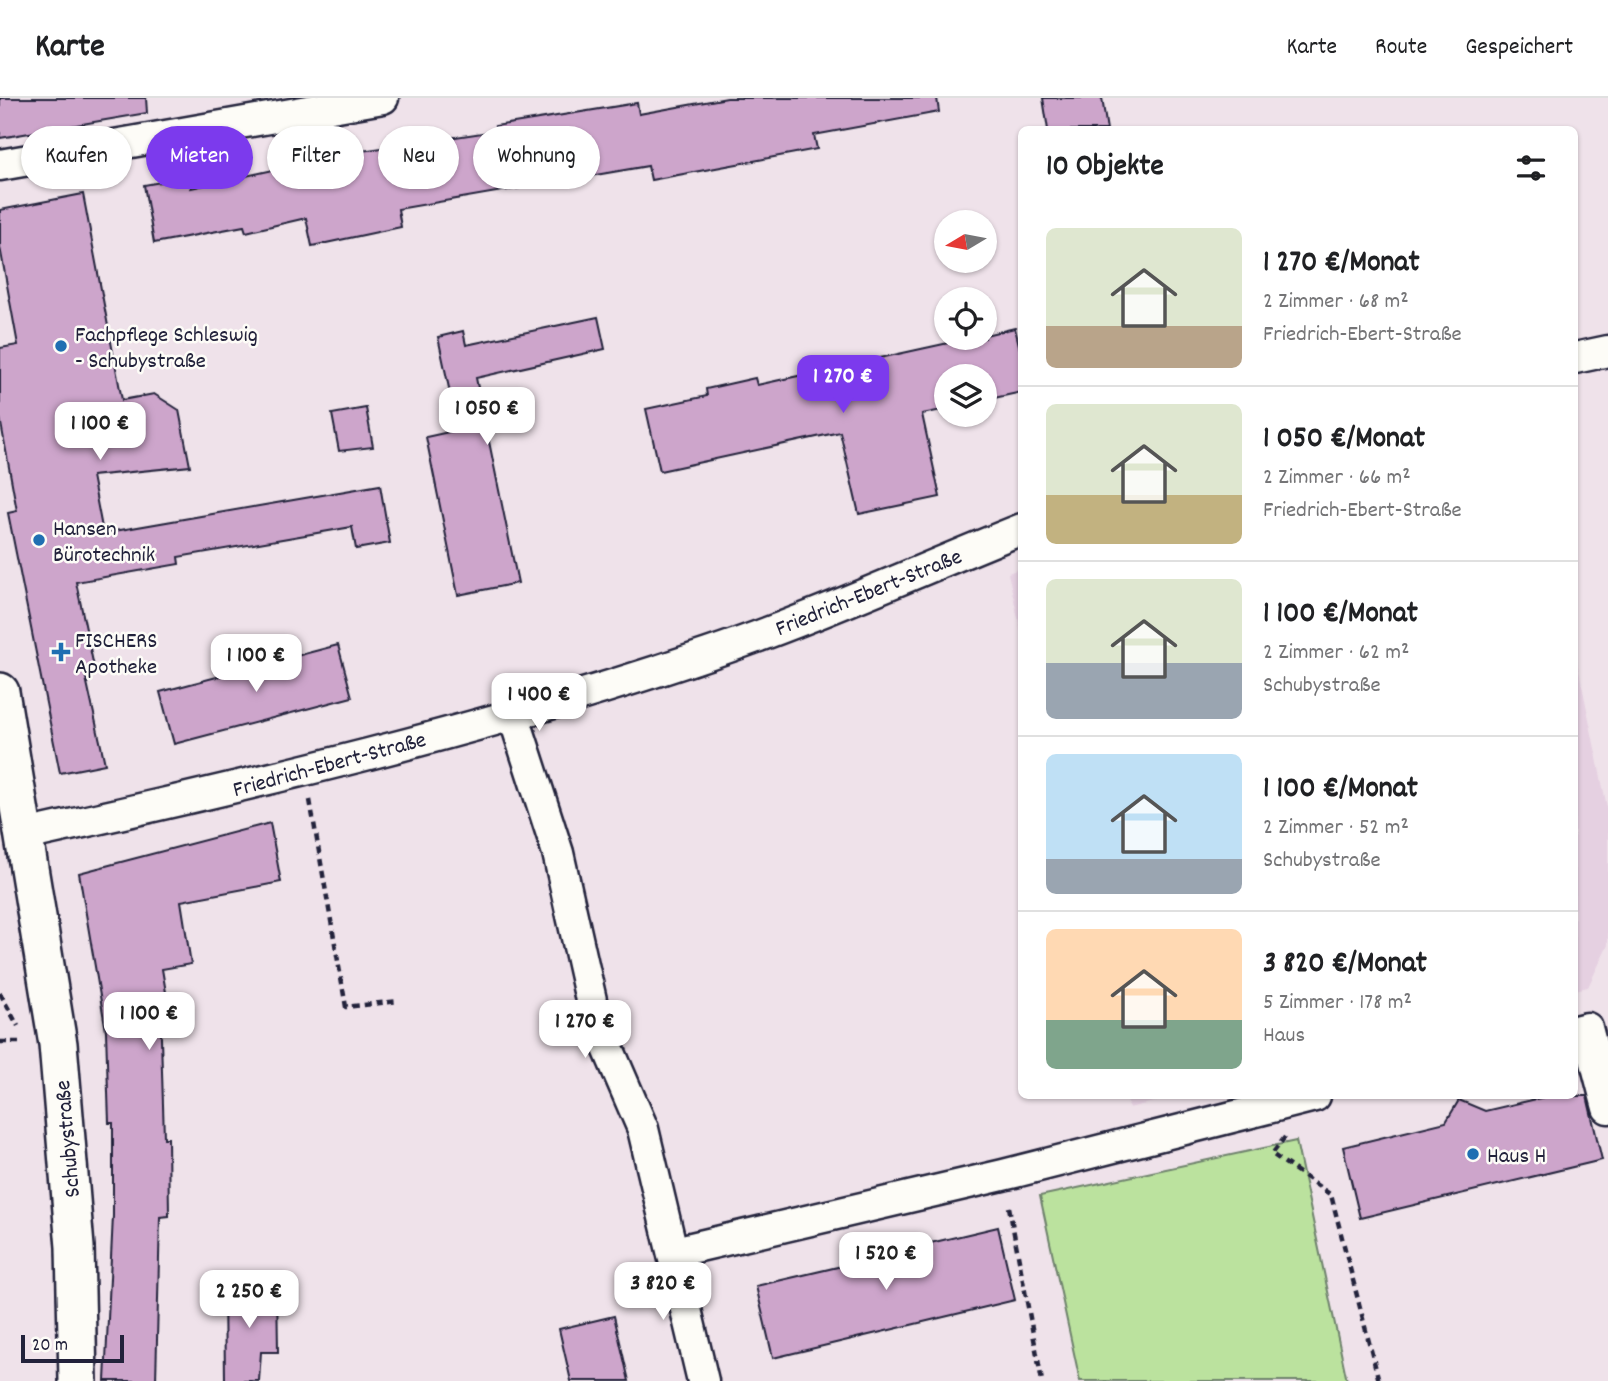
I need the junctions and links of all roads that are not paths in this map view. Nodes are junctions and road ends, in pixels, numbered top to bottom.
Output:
1 (383, 98) edge
2 (0, 165) edge
3 (1608, 351) edge
4 (1578, 357) edge
5 (1018, 531) edge
6 (0, 692) edge
7 (513, 714) junction
8 (12, 838) edge
9 (1578, 1030) edge
10 (1303, 1099) edge
11 (1608, 1108) edge
12 (674, 1252) junction
13 (78, 1381) edge
14 (703, 1381) edge

1 - 2 street
3 - 4 street
5 - 7 street, Friedrich-Ebert-Straße
6 - 8 street, Schubystraße
7 - 8 street, Friedrich-Ebert-Straße
7 - 12 street
8 - 13 street, Schubystraße
9 - 11 street
10 - 12 street
12 - 14 street

